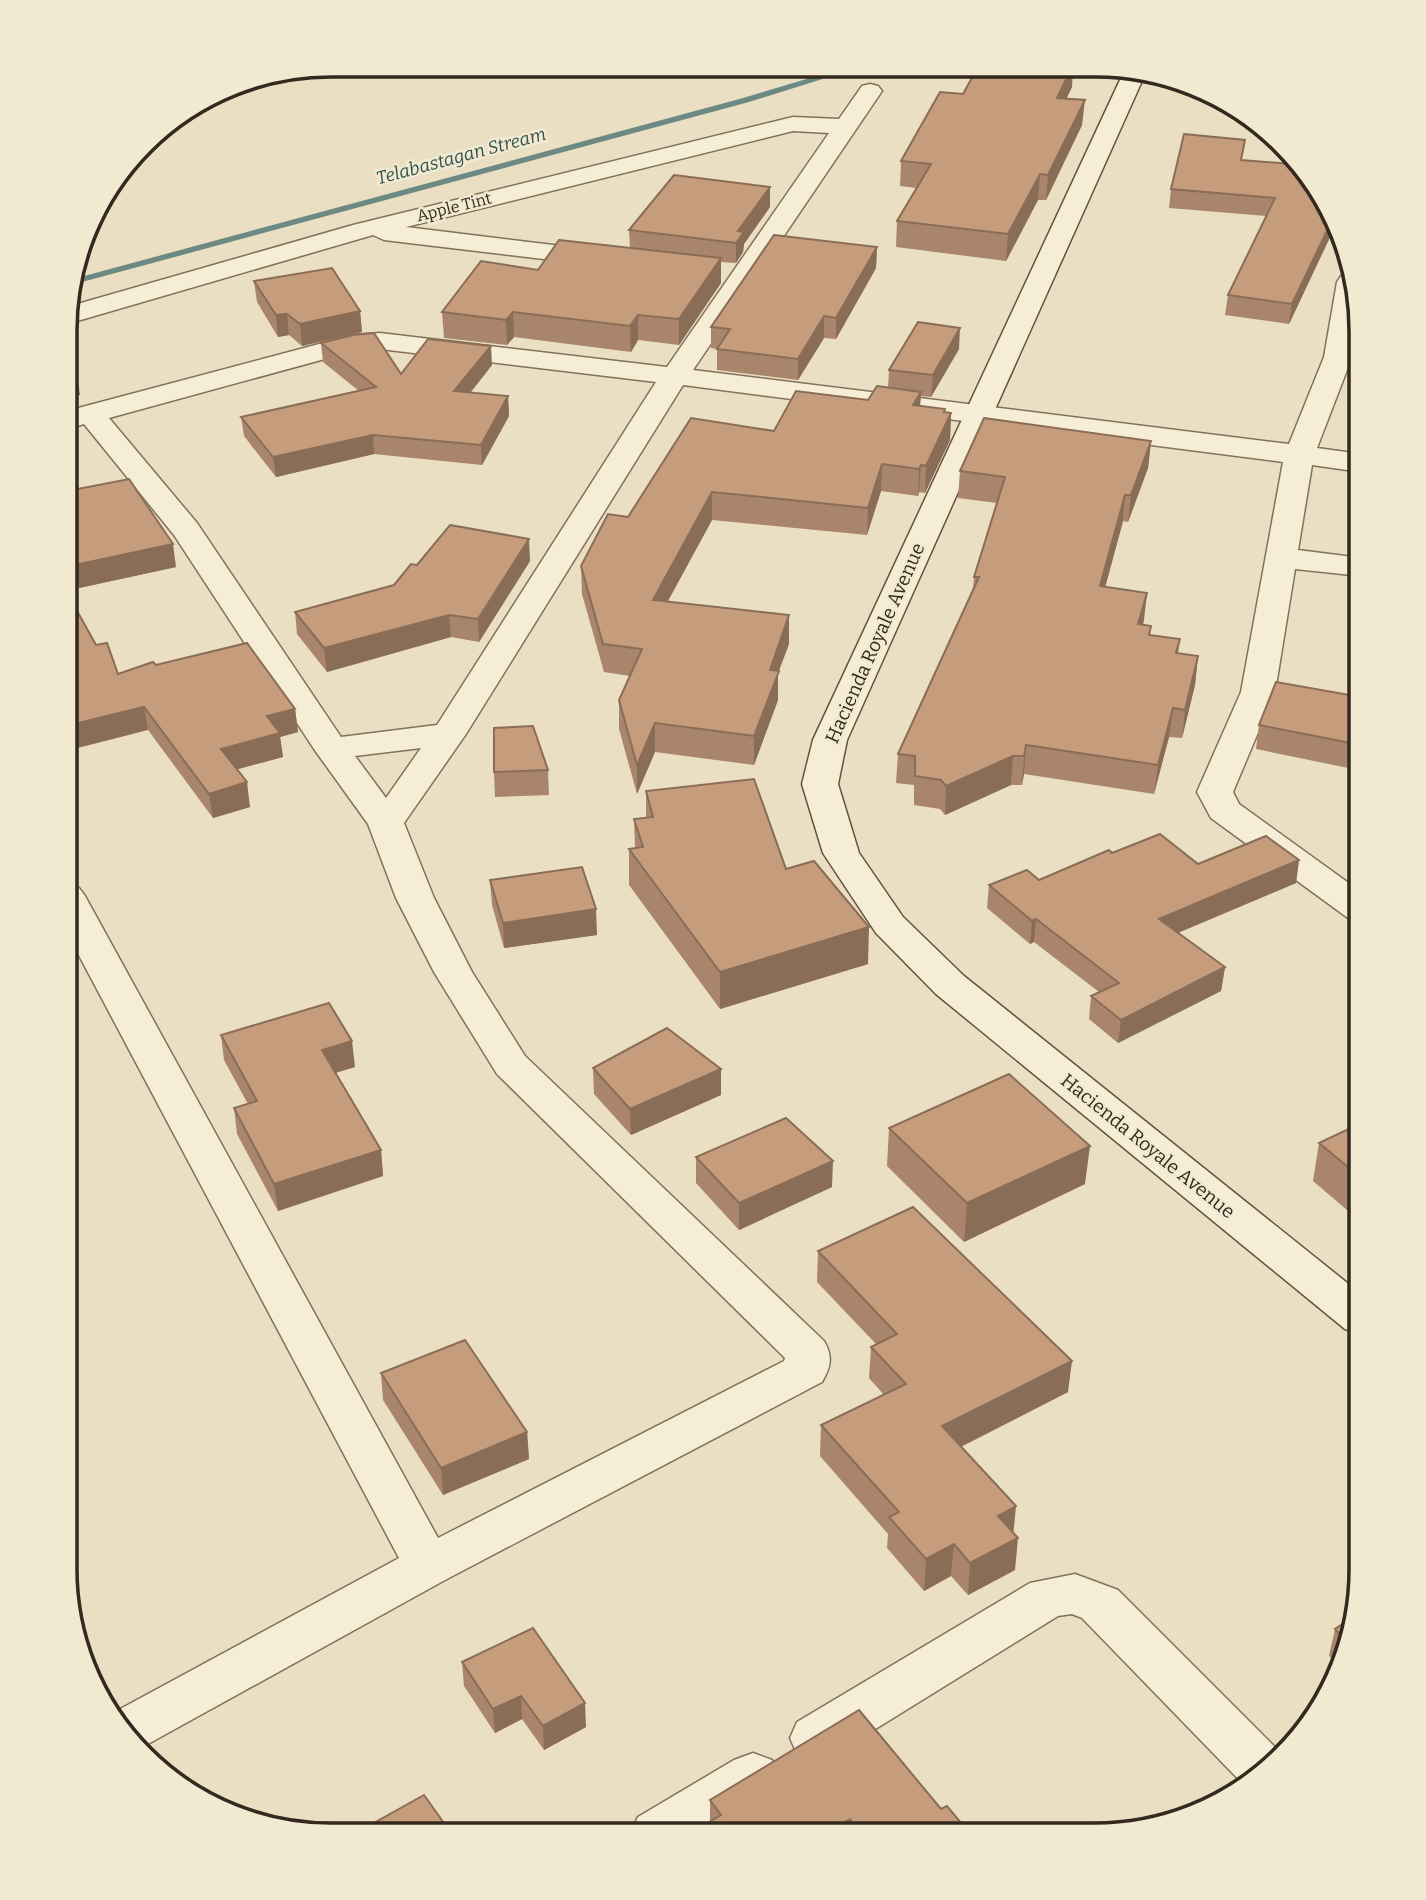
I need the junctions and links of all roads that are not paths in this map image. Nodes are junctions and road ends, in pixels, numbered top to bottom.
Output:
1 (1131, 80) edge
2 (870, 91) dead end
3 (846, 126) junction
4 (362, 230) junction
5 (621, 261) edge
6 (78, 313) edge
7 (1349, 358) edge
8 (675, 375) junction
9 (978, 412) junction
10 (78, 417) edge
11 (1299, 456) junction
12 (1349, 462) edge
13 (1282, 558) junction
14 (1349, 566) edge
15 (449, 734) junction
16 (331, 749) junction
17 (386, 823) junction
18 (1349, 901) edge
19 (77, 916) edge
20 (1349, 1308) edge
21 (428, 1566) junction
22 (133, 1727) edge
23 (1257, 1764) edge
24 (675, 1823) edge

1 - 9 street, Hacienda Royale Avenue
2 - 3 street
3 - 4 street, Apple Tint
3 - 8 street
4 - 5 street
4 - 6 street, Apple Tint
7 - 11 street
8 - 9 street
8 - 10 street
8 - 15 street
9 - 11 street
9 - 20 street, Hacienda Royale Avenue
10 - 16 street
11 - 12 street
11 - 13 street
13 - 14 street
13 - 18 street
15 - 16 street
15 - 17 street
16 - 17 street
17 - 21 street
19 - 21 street
21 - 22 street
23 - 24 street

